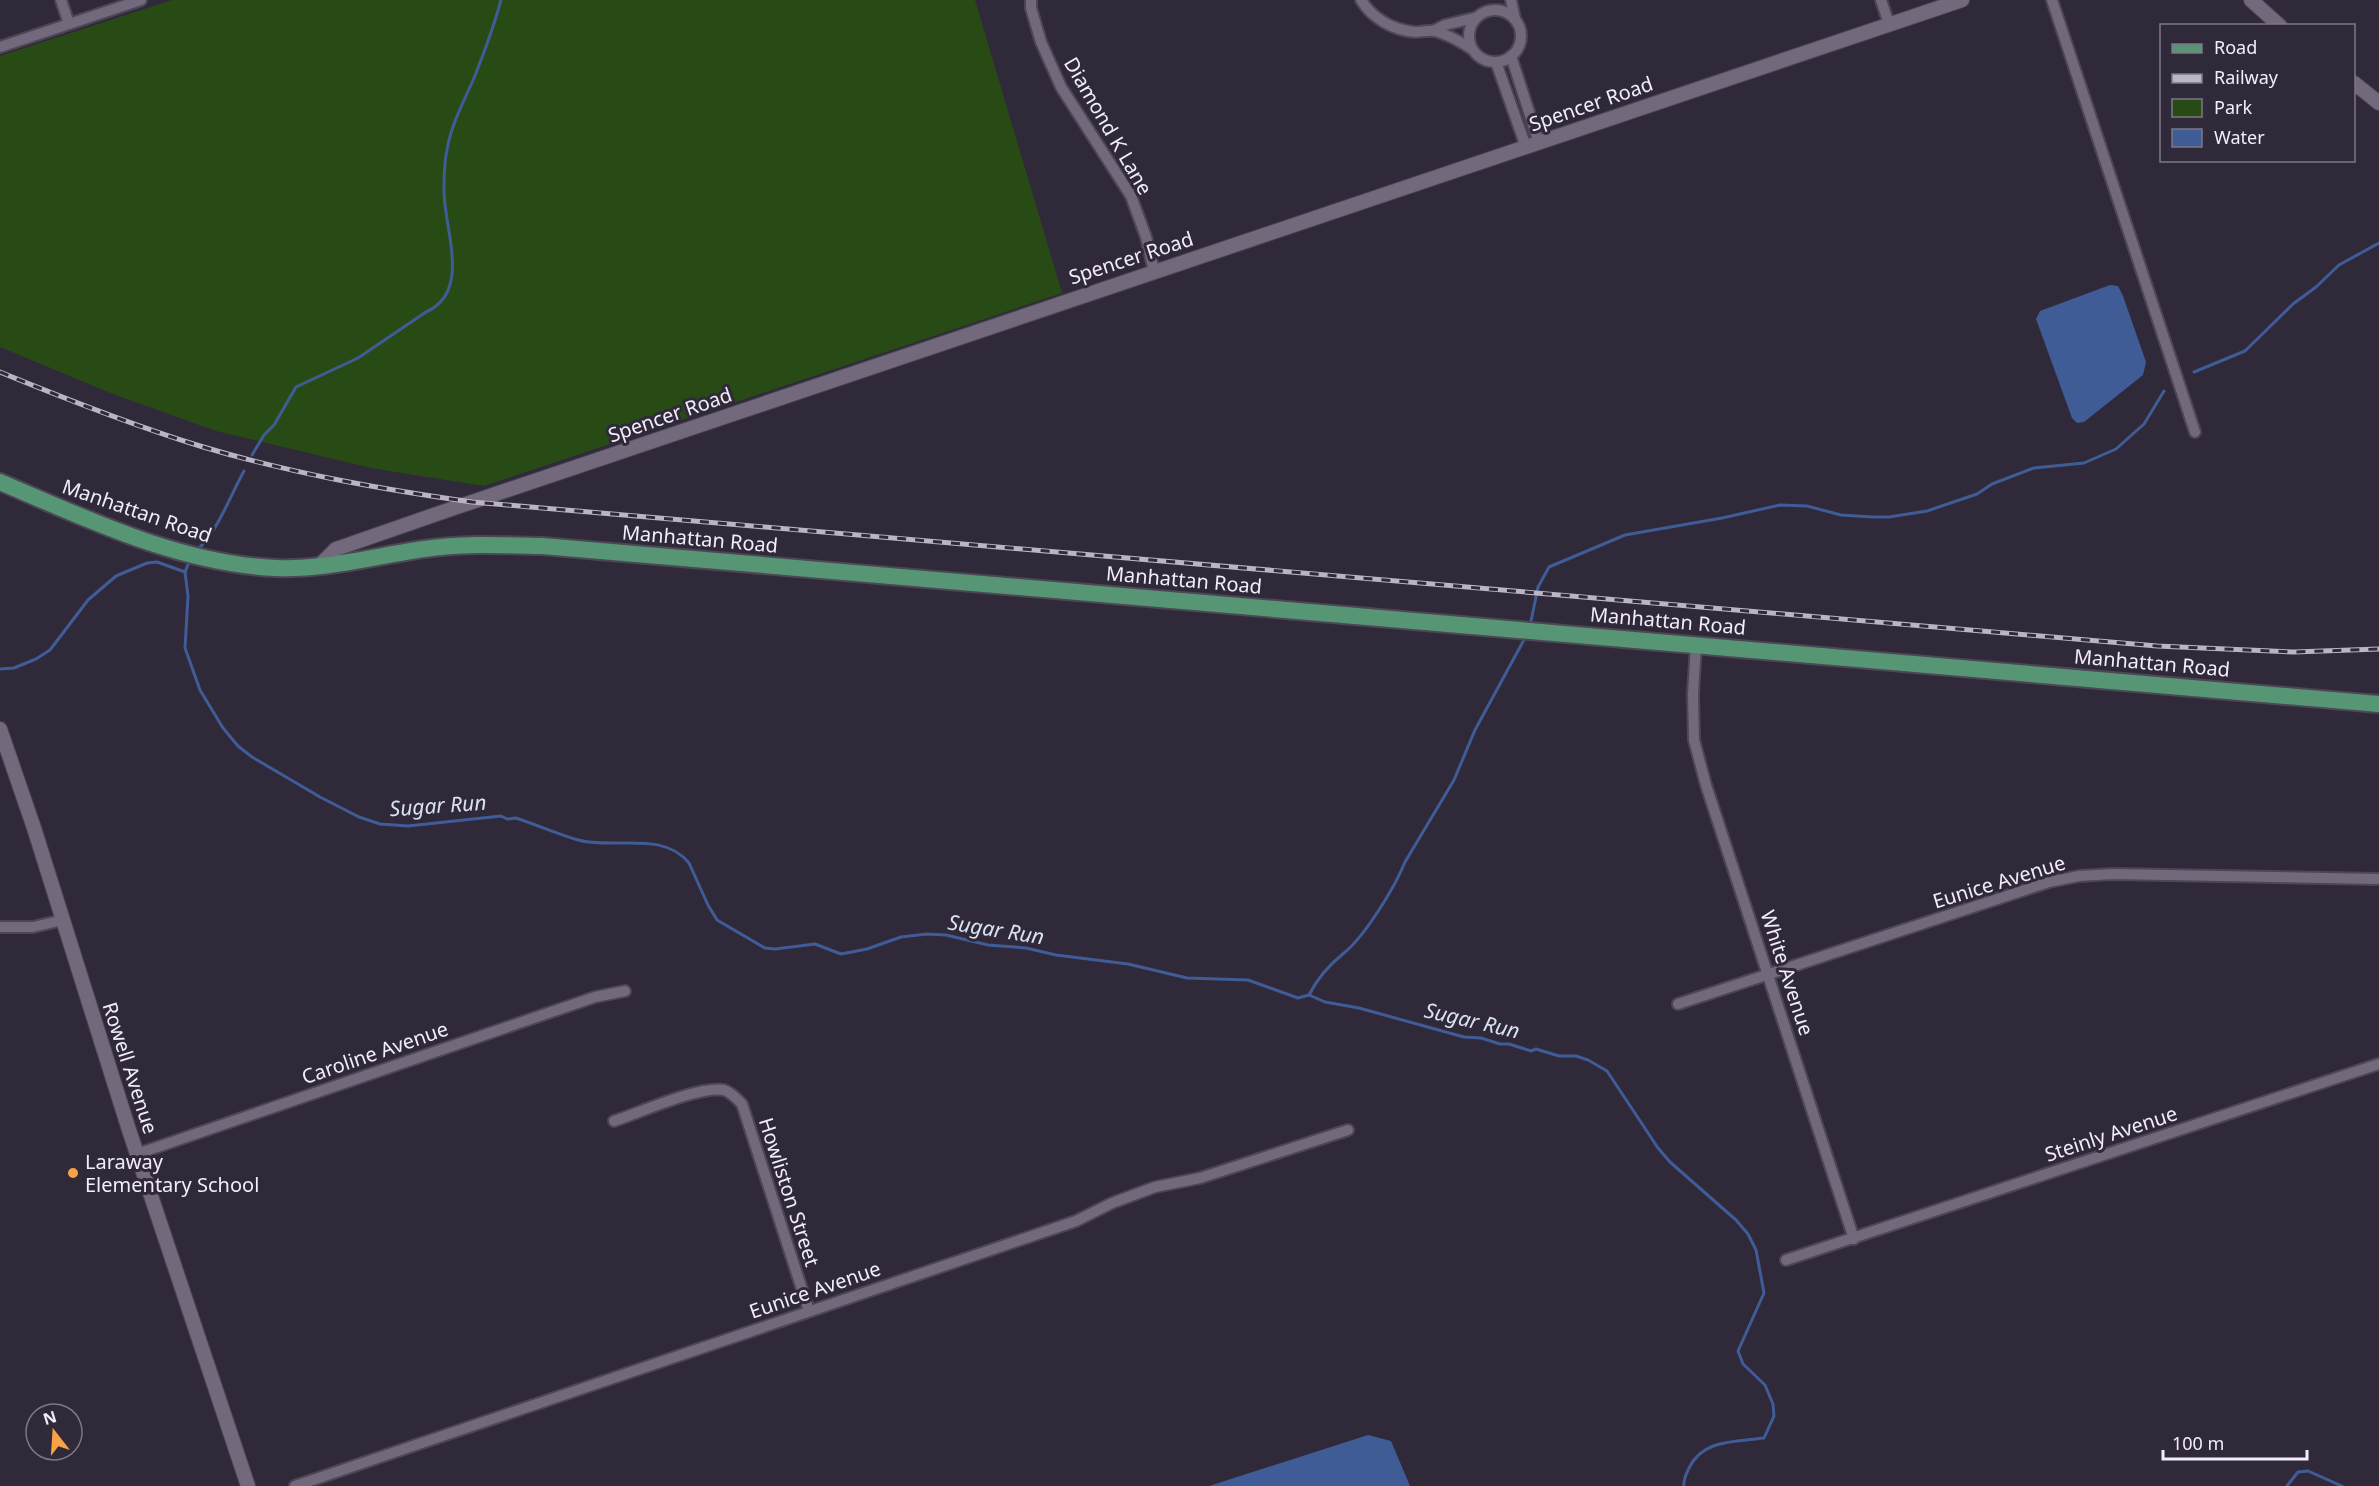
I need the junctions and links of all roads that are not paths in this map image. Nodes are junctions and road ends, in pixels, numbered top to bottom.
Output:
1 (61, 0) edge
2 (141, 0) edge
3 (1031, 0) edge
4 (1361, 0) edge
5 (1488, 0) edge
6 (1511, 0) edge
7 (1881, 0) edge
8 (1962, 0) edge
9 (2052, 0) edge
10 (2251, 0) edge
11 (1478, 16) junction
12 (1515, 19) junction
13 (69, 24) junction
14 (1889, 24) junction
15 (2278, 24) edge
16 (1433, 31) junction
17 (0, 47) edge
18 (1472, 49) junction
19 (1511, 56) junction
20 (1496, 62) junction
21 (2355, 84) edge
22 (2379, 103) edge
23 (1539, 143) junction
24 (1526, 147) junction
25 (1154, 271) junction
26 (2196, 432) dead end
27 (0, 482) edge
28 (318, 567) junction
29 (1696, 645) junction
30 (2379, 704) edge
31 (0, 729) edge
32 (2379, 879) edge
33 (63, 920) junction
34 (0, 927) edge
35 (1769, 976) junction
36 (625, 991) dead end
37 (1678, 1004) dead end
38 (2379, 1064) edge
39 (614, 1121) dead end
40 (1348, 1131) dead end
41 (137, 1154) junction
42 (1854, 1239) junction
43 (1786, 1260) dead end
44 (808, 1311) junction
45 (248, 1486) edge
46 (295, 1486) edge

1 - 13 street
2 - 13 street
3 - 25 street, Diamond K Lane
4 - 16 street
5 - 11 street
6 - 12 street
7 - 14 street
8 - 14 street, Spencer Road
9 - 26 street
10 - 15 street
11 - 12 street
11 - 16 street
11 - 18 street
12 - 19 street
13 - 17 street
14 - 23 street, Spencer Road
16 - 18 street
18 - 20 street
19 - 20 street
19 - 23 street
20 - 24 street
21 - 22 street
23 - 24 street, Spencer Road
24 - 25 street, Spencer Road
25 - 28 street, Spencer Road
27 - 28 main road, Manhattan Road
28 - 29 main road, Manhattan Road
29 - 30 main road, Manhattan Road
29 - 35 street, White Avenue
31 - 33 street, Rowell Avenue
32 - 35 street, Eunice Avenue
33 - 34 street
33 - 41 street, Rowell Avenue
35 - 37 street, Eunice Avenue
35 - 42 street, White Avenue
36 - 41 street, Caroline Avenue
38 - 42 street, Steinly Avenue
39 - 44 street, Howliston Street
40 - 44 street, Eunice Avenue
41 - 45 street, Rowell Avenue
42 - 43 street
44 - 46 street, Eunice Avenue

